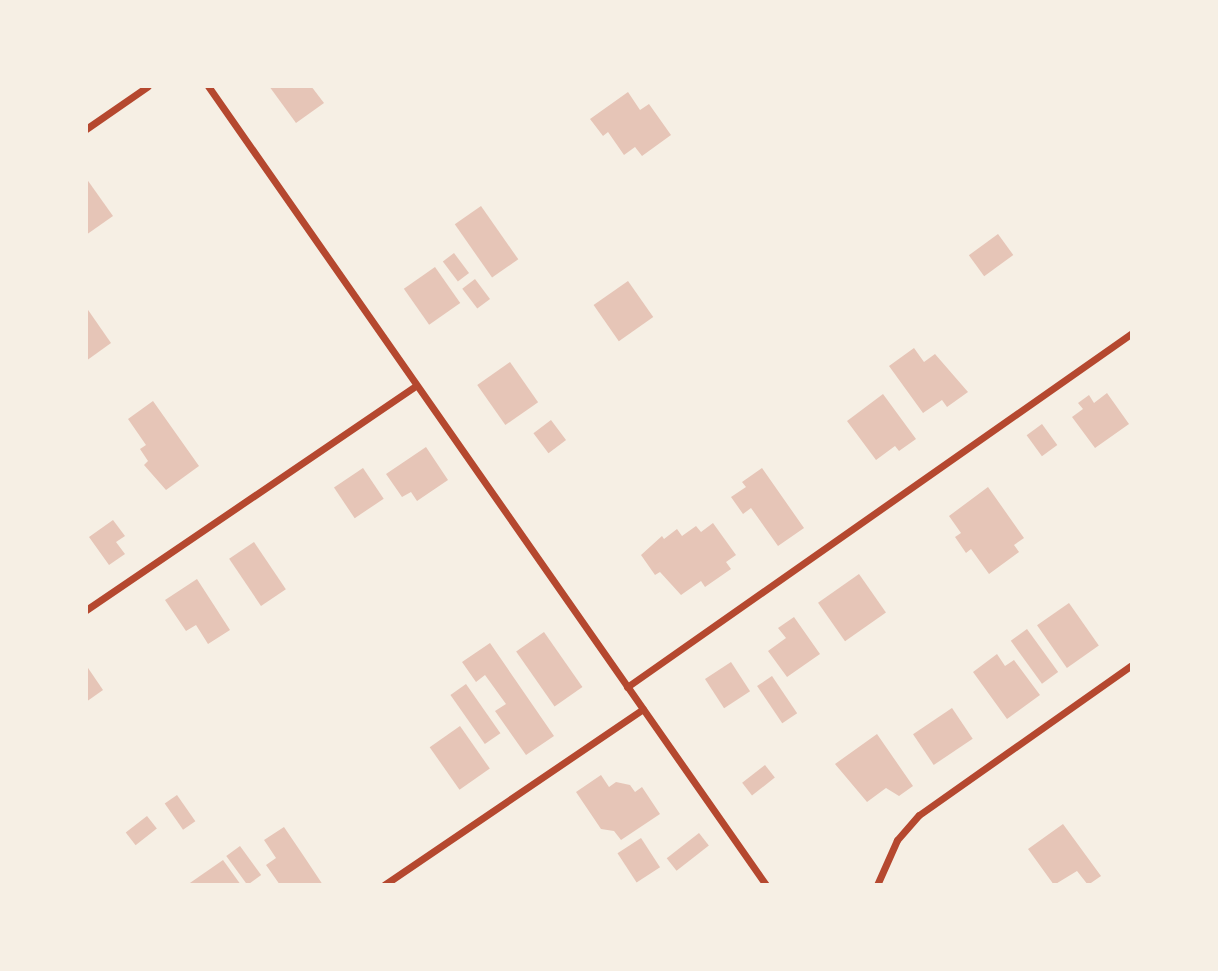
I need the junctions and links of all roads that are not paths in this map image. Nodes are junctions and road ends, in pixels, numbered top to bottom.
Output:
1 (148, 86) edge
2 (208, 86) edge
3 (86, 129) edge
4 (1132, 333) edge
5 (416, 386) junction
6 (86, 610) edge
7 (1132, 665) edge
8 (628, 687) junction
9 (643, 709) junction
10 (384, 885) edge
11 (766, 885) edge
12 (877, 885) edge

1 - 3 street
2 - 5 street
4 - 8 street
5 - 6 street
5 - 8 street
7 - 12 street
8 - 9 street
9 - 10 street
9 - 11 street

